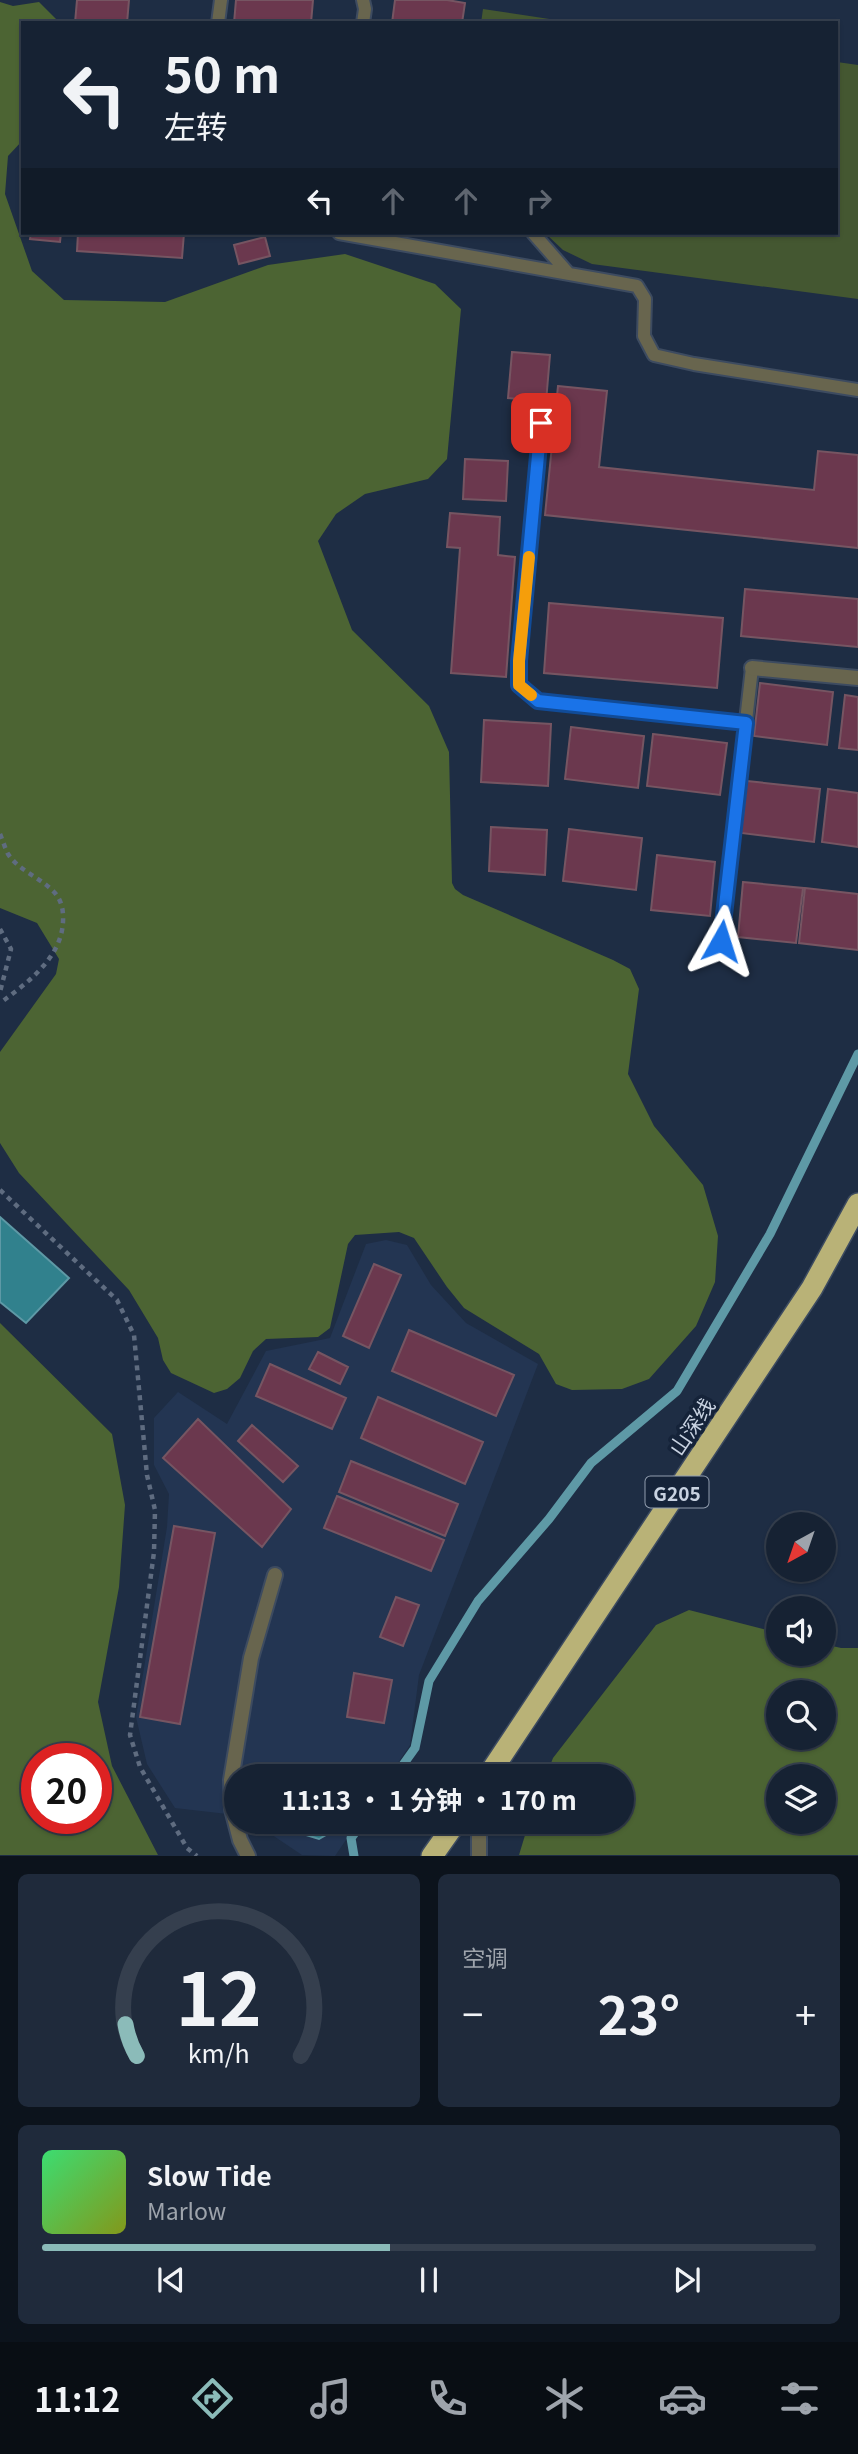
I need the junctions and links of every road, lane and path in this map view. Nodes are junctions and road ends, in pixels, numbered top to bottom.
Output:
1 (221, 0) edge
2 (363, 0) edge
3 (218, 21) edge
4 (363, 21) edge
5 (350, 235) edge
6 (535, 235) edge
7 (568, 274) junction
8 (858, 390) edge
9 (541, 423) dead end
10 (752, 668) joint
11 (858, 678) edge
12 (746, 723) junction
13 (0, 834) edge
14 (0, 929) edge
15 (721, 941) dead end
16 (0, 992) edge
17 (0, 1003) edge
18 (0, 1190) edge
19 (858, 1204) edge
20 (275, 1575) dead end
21 (496, 1764) edge
22 (448, 1834) edge
23 (479, 1834) edge
24 (197, 1856) edge
25 (248, 1856) edge
26 (432, 1856) edge
27 (479, 1856) edge

1 - 3 lane
2 - 4 lane
5 - 7 lane
6 - 7 lane
7 - 8 lane
9 - 12 lane
10 - 11 street
10 - 12 lane
12 - 15 lane
13 - 17 path
14 - 16 path
18 - 24 path
19 - 21 highway, 山深线 / G205
20 - 25 street
22 - 26 highway
23 - 27 street

